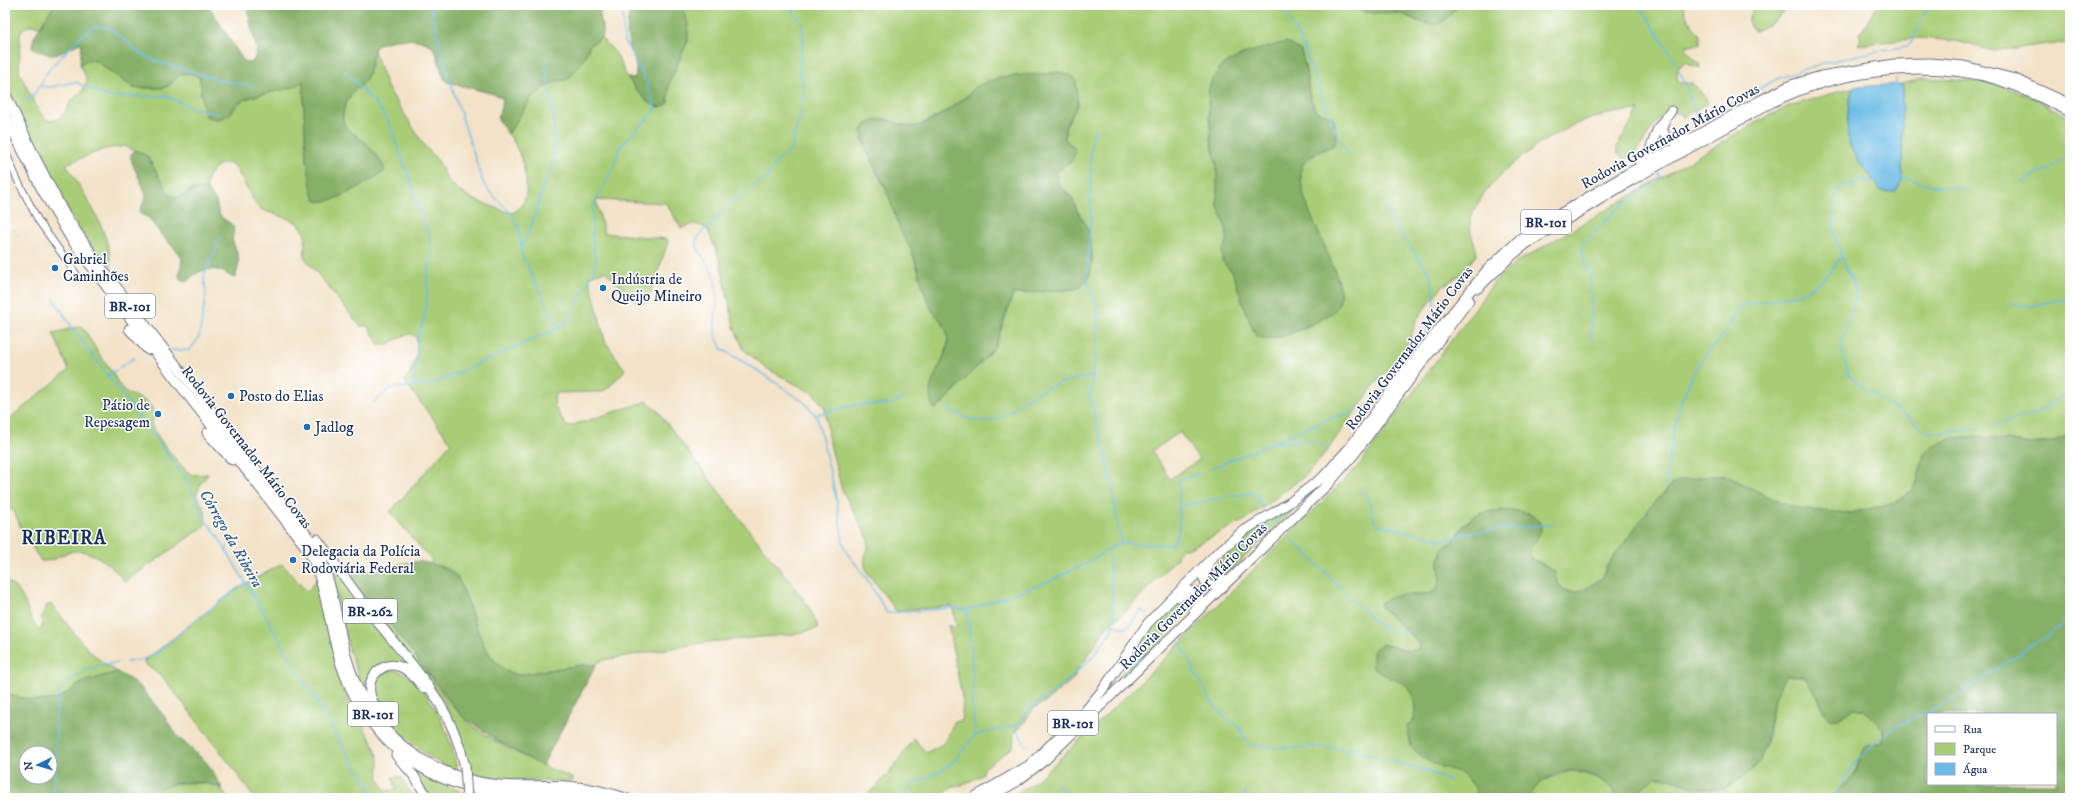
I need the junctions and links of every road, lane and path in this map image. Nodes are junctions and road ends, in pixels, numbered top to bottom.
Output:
1 (5, 93) edge
2 (2070, 104) edge
3 (2070, 112) edge
4 (5, 115) edge
5 (1731, 117) junction
6 (5, 150) edge
7 (1583, 200) junction
8 (79, 278) dead end
9 (129, 329) dead end
10 (176, 380) junction
11 (206, 433) dead end
12 (254, 468) junction
13 (262, 491) junction
14 (1242, 532) junction
15 (1260, 548) junction
16 (1148, 623) junction
17 (1168, 641) junction
18 (364, 713) junction
19 (462, 767) junction
20 (446, 772) junction
21 (428, 798) edge
22 (462, 798) edge
23 (466, 798) edge
24 (600, 798) edge
25 (626, 798) edge
26 (973, 798) edge
27 (988, 798) edge

1 - 12 highway, Rodovia Governador Mário Covas / BR-101
2 - 5 highway, Rodovia Governador Mário Covas / BR-101
3 - 15 highway, Rodovia Governador Mário Covas / BR-101
4 - 10 highway, Rodovia Governador Mário Covas / BR-101
5 - 7 highway, Rodovia Governador Mário Covas / BR-101
5 - 7 highway
6 - 8 street
7 - 14 highway, Rodovia Governador Mário Covas / BR-101
9 - 10 highway
10 - 13 highway, Rodovia Governador Mário Covas / BR-101
11 - 13 highway
12 - 19 highway, BR-262
12 - 20 highway, Rodovia Governador Mário Covas / BR-101
13 - 18 highway, Rodovia Governador Mário Covas / BR-101
14 - 15 highway
14 - 16 highway, Rodovia Governador Mário Covas / BR-101
15 - 17 highway, Rodovia Governador Mário Covas / BR-101
16 - 17 highway
16 - 26 highway, Rodovia Governador Mário Covas / BR-101
17 - 27 highway, Rodovia Governador Mário Covas / BR-101
18 - 21 highway
18 - 24 highway, Rodovia Governador Mário Covas / BR-101
19 - 20 highway, BR-262
19 - 22 highway, BR-262
19 - 23 highway, BR-262, bridge
20 - 25 highway, Rodovia Governador Mário Covas / BR-101

